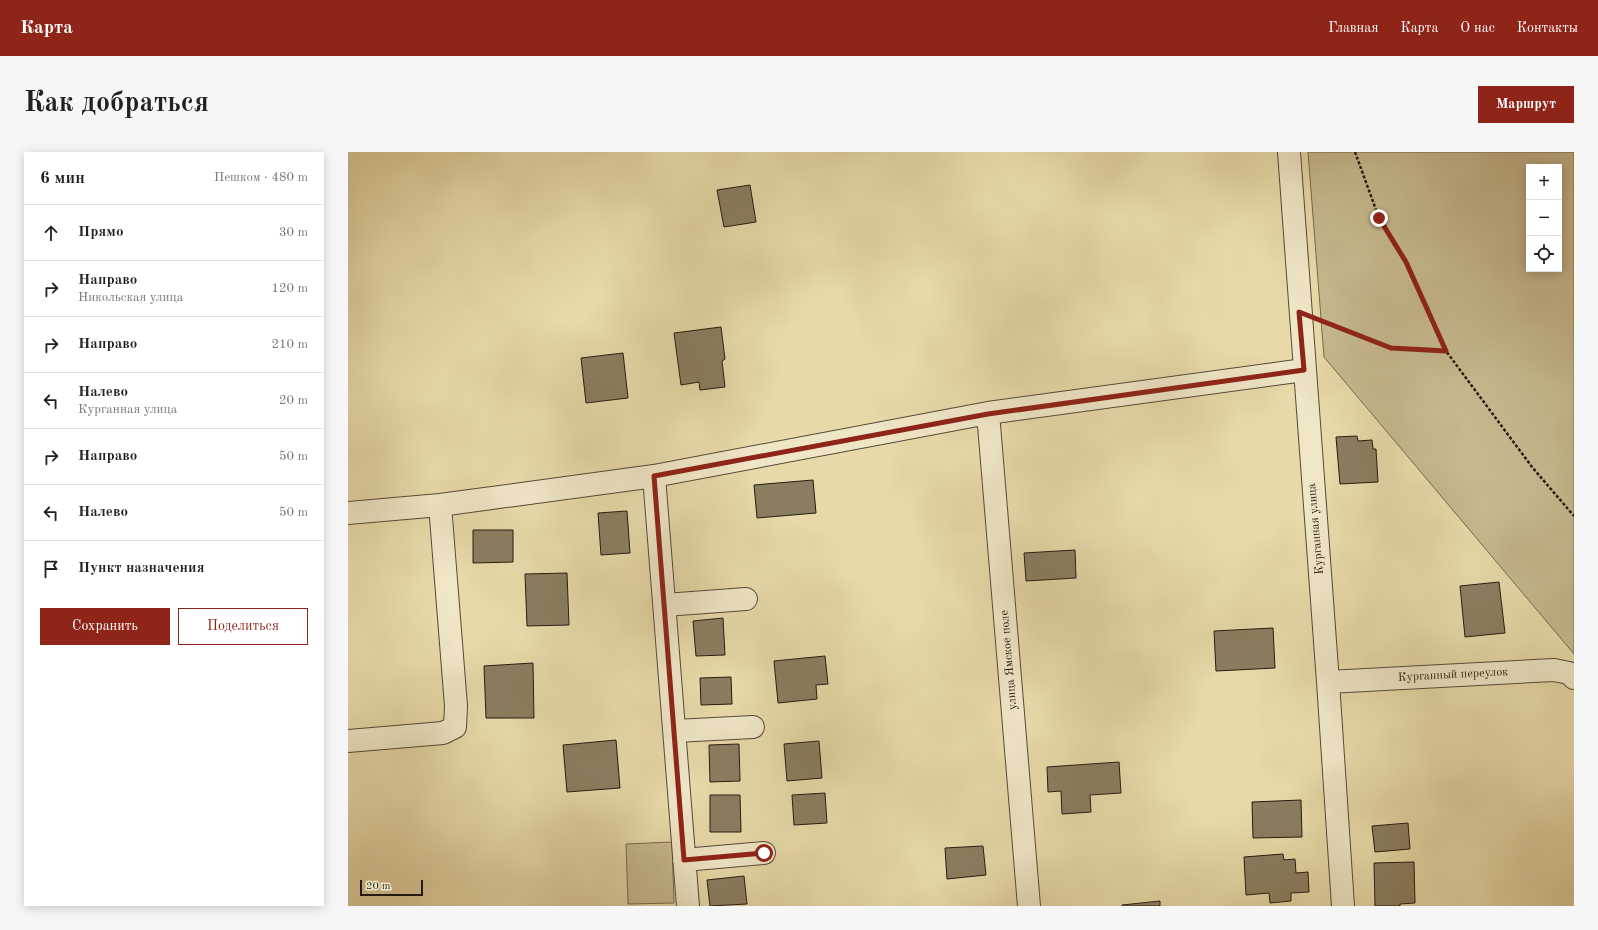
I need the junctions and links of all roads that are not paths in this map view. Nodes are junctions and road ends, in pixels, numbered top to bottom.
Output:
1 (1289, 152) edge
2 (1304, 370) junction
3 (988, 414) junction
4 (654, 476) junction
5 (440, 505) junction
6 (348, 513) edge
7 (746, 599) dead end
8 (665, 605) junction
9 (1574, 678) edge
10 (1328, 682) junction
11 (753, 726) dead end
12 (675, 731) junction
13 (348, 741) edge
14 (764, 853) dead end
15 (684, 860) junction
16 (688, 906) edge
17 (1029, 906) edge
18 (1343, 906) edge

1 - 2 street, Курганная улица
2 - 3 street
2 - 10 street, Курганная улица
3 - 4 street
3 - 17 street, улица Ямское поле
4 - 5 street
4 - 8 street
5 - 6 street
5 - 13 street
7 - 8 street
8 - 12 street
9 - 10 street, Курганный переулок
10 - 18 street, Курганная улица
11 - 12 street
12 - 15 street
14 - 15 street
15 - 16 street

